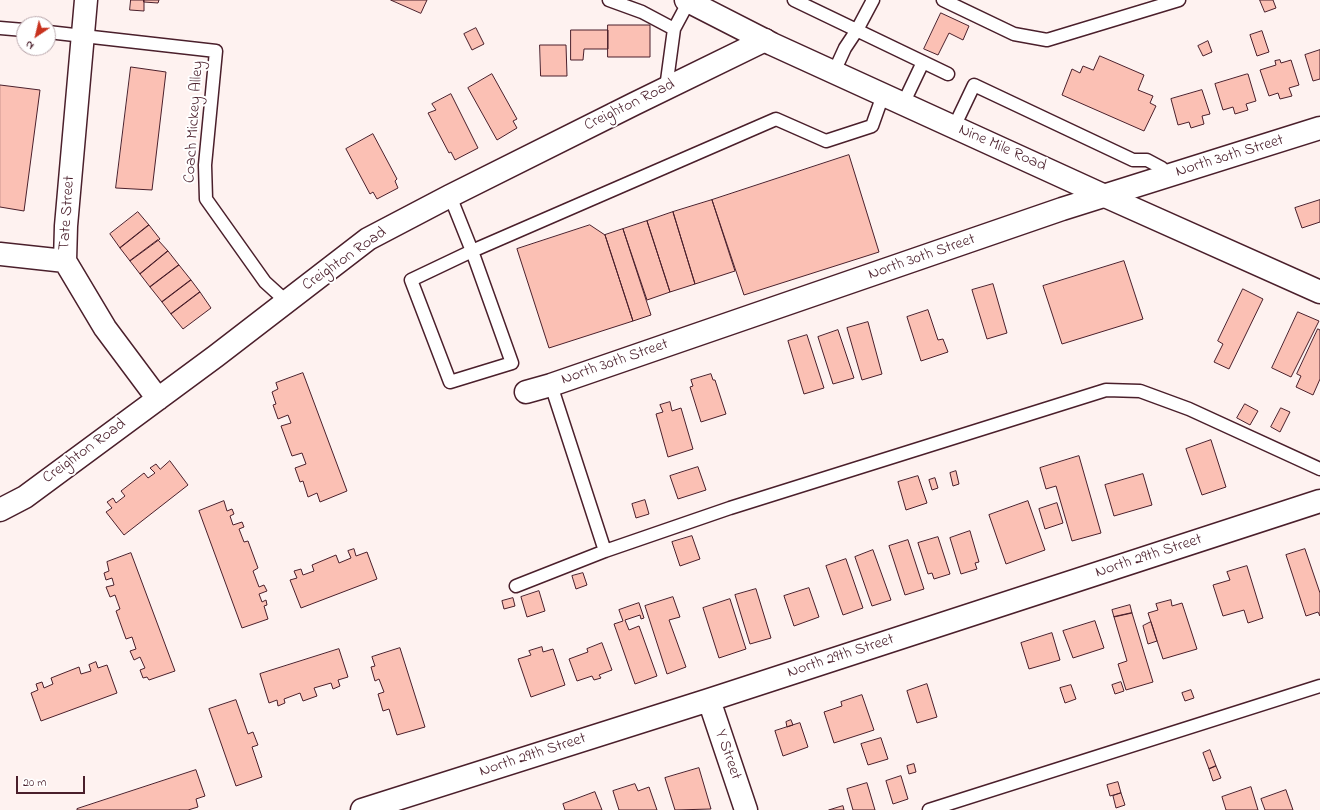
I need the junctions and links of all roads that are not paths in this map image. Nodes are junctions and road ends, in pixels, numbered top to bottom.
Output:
1 (86, 0) edge
2 (609, 0) edge
3 (794, 0) edge
4 (873, 0) edge
5 (943, 0) edge
6 (1179, 0) edge
7 (687, 1) edge
8 (0, 28) edge
9 (16, 29) edge
10 (674, 29) junction
11 (857, 30) junction
12 (56, 33) edge
13 (82, 35) junction
14 (765, 40) junction
15 (923, 62) junction
16 (834, 72) junction
17 (948, 74) dead end
18 (666, 88) junction
19 (884, 95) junction
20 (903, 104) junction
21 (954, 127) junction
22 (1320, 128) edge
23 (1164, 177) junction
24 (450, 196) junction
25 (1105, 196) junction
26 (472, 251) junction
27 (0, 254) edge
28 (65, 261) junction
29 (1320, 292) edge
30 (286, 302) junction
31 (551, 385) junction
32 (526, 392) dead end
33 (158, 399) junction
34 (1320, 469) edge
35 (1320, 501) edge
36 (0, 510) edge
37 (605, 551) junction
38 (516, 586) dead end
39 (1320, 686) edge
40 (709, 700) junction
41 (363, 810) edge
42 (746, 810) edge
43 (929, 810) edge

1 - 13 street, Tate Street
2 - 10 lane
3 - 11 lane
4 - 11 lane
5 - 6 lane
7 - 10 lane
7 - 14 street, Nine Mile Road
8 - 9 lane
10 - 18 lane
11 - 15 lane
11 - 16 lane
12 - 13 lane
13 - 28 street, Tate Street
13 - 30 lane, Coach Mickey Alley
14 - 16 street, Nine Mile Road
14 - 18 street, Creighton Road
15 - 17 lane
15 - 20 lane
16 - 19 street, Nine Mile Road
18 - 24 street, Creighton Road
19 - 20 street, Nine Mile Road
19 - 26 lane
20 - 21 street, Nine Mile Road
21 - 23 lane
21 - 25 street, Nine Mile Road
22 - 23 street, North 30th Street
23 - 25 street, North 30th Street
24 - 26 lane
24 - 30 street, Creighton Road
25 - 29 street, Nine Mile Road
25 - 31 street, North 30th Street
26 - 26 lane
27 - 28 street
28 - 33 street, Tate Street
30 - 33 street, Creighton Road
31 - 32 street, North 30th Street
31 - 37 lane
33 - 36 street, Creighton Road
34 - 37 lane
35 - 40 street, North 29th Street
37 - 38 lane
39 - 43 lane
40 - 41 street, North 29th Street
40 - 42 street, Y Street

